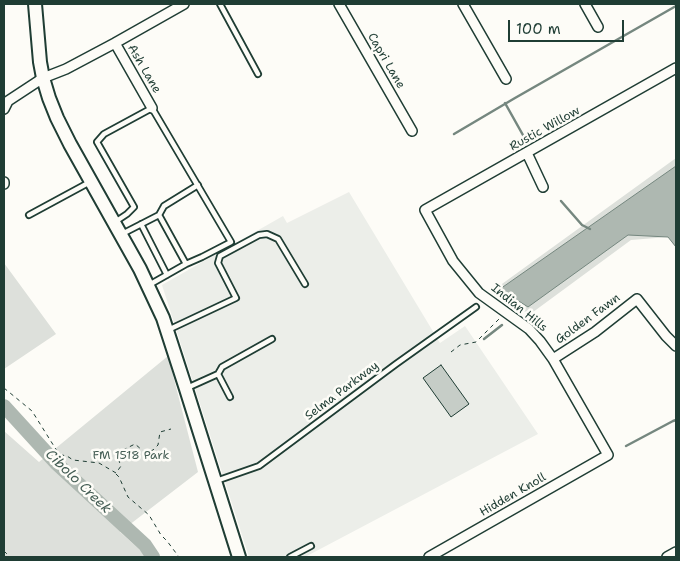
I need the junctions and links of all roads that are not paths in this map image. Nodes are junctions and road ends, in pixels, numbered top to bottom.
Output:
1 (36, 4) edge
2 (184, 4) edge
3 (220, 4) edge
4 (339, 4) edge
5 (463, 4) edge
6 (585, 4) edge
7 (598, 28) dead end
8 (115, 43) junction
9 (676, 68) edge
10 (258, 74) dead end
11 (43, 78) junction
12 (506, 79) dead end
13 (152, 108) junction
14 (4, 110) edge
15 (412, 131) dead end
16 (527, 153) junction
17 (91, 181) junction
18 (198, 185) junction
19 (543, 187) dead end
20 (425, 210) joint
21 (159, 215) junction
22 (29, 216) dead end
23 (114, 223) junction
24 (141, 224) junction
25 (121, 235) junction
26 (186, 264) junction
27 (167, 274) junction
28 (305, 284) dead end
29 (148, 285) junction
30 (476, 307) dead end
31 (167, 331) junction
32 (272, 339) dead end
33 (676, 346) edge
34 (553, 359) junction
35 (218, 374) junction
36 (186, 389) junction
37 (230, 397) dead end
38 (608, 455) joint
39 (215, 481) junction
40 (311, 546) dead end
41 (676, 552) edge
42 (239, 557) edge
43 (290, 557) edge
44 (430, 557) edge
45 (667, 557) edge

1 - 11 main road
2 - 8 street
3 - 10 lane
4 - 15 street, Capri Lane
5 - 12 street
6 - 7 street
8 - 11 street
8 - 13 street, Ash Lane
9 - 16 street, Rustic Willow
11 - 14 street
11 - 17 main road
13 - 18 lane
13 - 23 lane
16 - 19 street
16 - 20 street, Rustic Willow
17 - 22 lane
17 - 23 main road
18 - 21 lane
18 - 26 lane
20 - 34 street, Indian Hills
21 - 24 lane
21 - 26 lane
23 - 25 main road
24 - 25 lane
24 - 27 lane
25 - 29 main road
26 - 27 lane
27 - 29 lane
28 - 31 lane
29 - 31 main road
30 - 39 lane, Selma Parkway
31 - 36 main road
32 - 35 lane
33 - 34 street, Golden Fawn
34 - 38 street, Indian Hills
35 - 36 lane
35 - 37 lane
36 - 39 main road
38 - 44 street, Hidden Knoll
39 - 42 main road
40 - 43 lane
41 - 45 street

